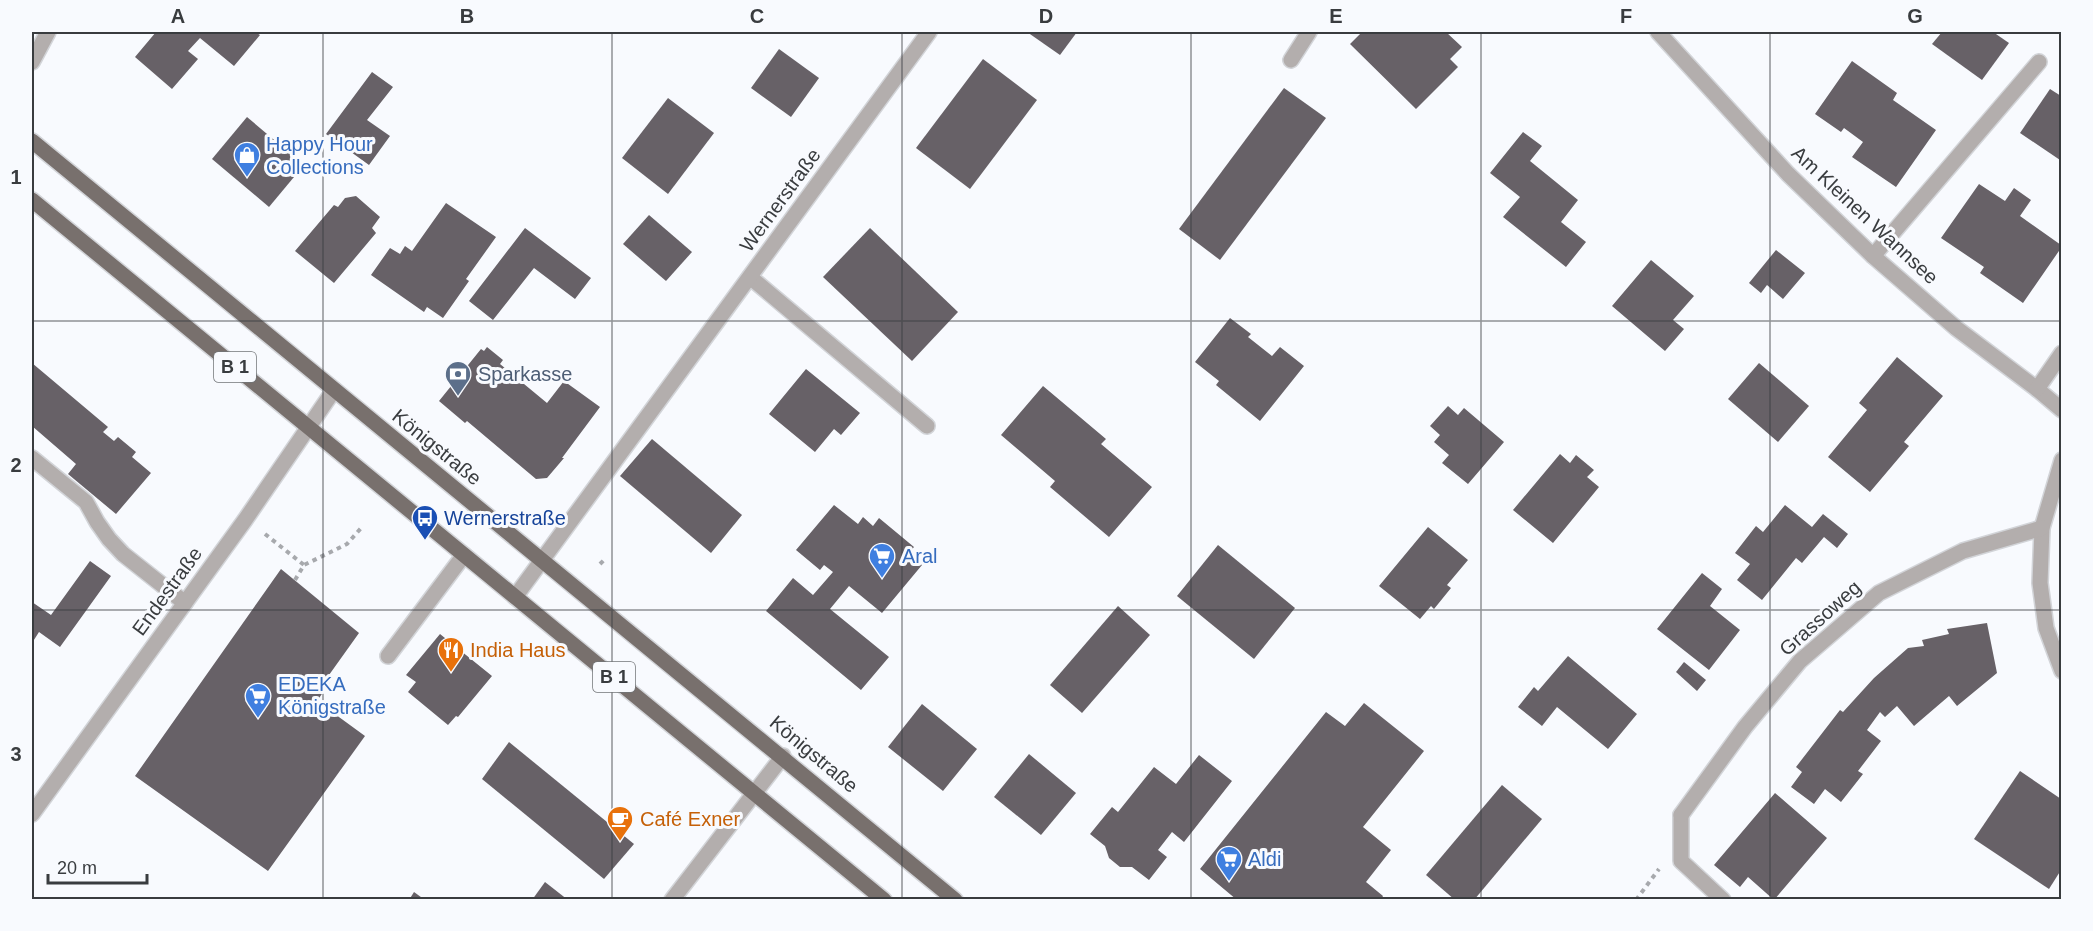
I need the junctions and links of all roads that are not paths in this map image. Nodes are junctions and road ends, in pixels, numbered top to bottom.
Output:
1 (48, 32) edge
2 (929, 32) edge
3 (1309, 32) edge
4 (1658, 32) edge
5 (1291, 60) dead end
6 (32, 62) edge
7 (2039, 62) dead end
8 (32, 141) edge
9 (32, 200) edge
10 (1874, 256) junction
11 (750, 277) junction
12 (2061, 352) edge
13 (2037, 389) junction
14 (334, 390) junction
15 (2061, 410) edge
16 (927, 426) dead end
17 (308, 428) junction
18 (32, 458) edge
19 (2061, 460) edge
20 (2042, 528) junction
21 (464, 555) junction
22 (543, 560) junction
23 (515, 597) junction
24 (185, 603) junction
25 (388, 656) dead end
26 (2061, 671) edge
27 (783, 756) junction
28 (754, 793) junction
29 (32, 814) edge
30 (672, 900) edge
31 (884, 900) edge
32 (956, 900) edge
33 (1723, 900) edge

1 - 6 street
2 - 11 street, Wernerstraße
3 - 5 street
4 - 10 street, Am Kleinen Wannsee
7 - 10 street
8 - 14 main road, Königstraße / B 1
9 - 17 main road, B 1
10 - 13 street, Am Kleinen Wannsee
11 - 16 street
11 - 22 street, Wernerstraße
12 - 13 street
13 - 15 street, Am Kleinen Wannsee
14 - 17 street, Endestraße
14 - 22 main road, Königstraße / B 1
17 - 21 main road, B 1
17 - 24 street, Endestraße
18 - 24 street
19 - 20 street
20 - 26 street
20 - 33 street, Grassoweg
21 - 23 main road, B 1
21 - 25 street
22 - 23 street, Wernerstraße
22 - 27 main road, Königstraße / B 1
23 - 28 main road, B 1
24 - 29 street, Endestraße
27 - 28 street
27 - 32 main road, Königstraße / B 1
28 - 30 street
28 - 31 main road, B 1

